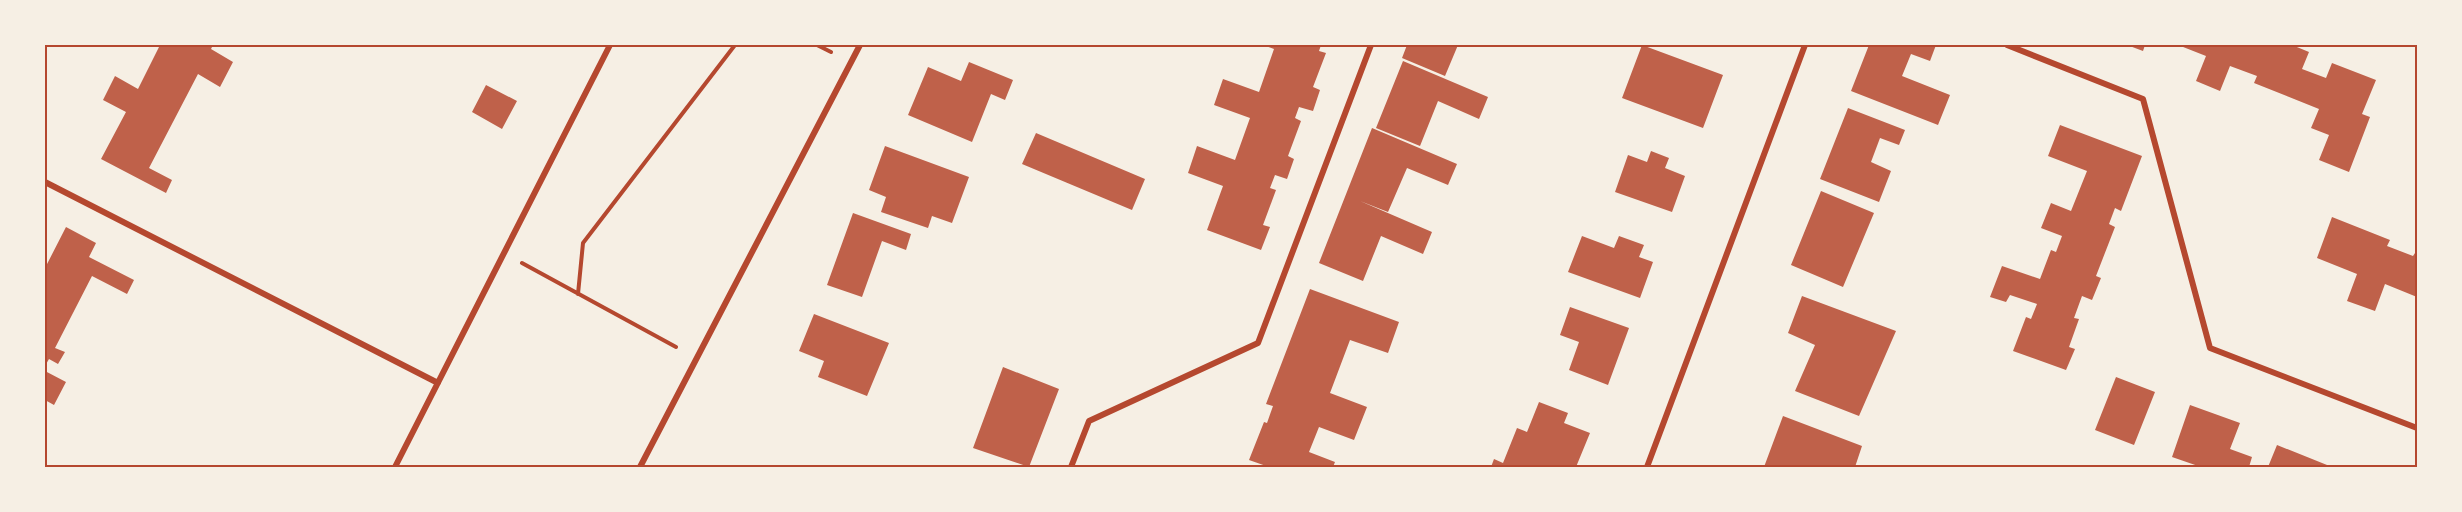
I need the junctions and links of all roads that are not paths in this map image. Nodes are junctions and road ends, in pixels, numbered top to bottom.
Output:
1 (610, 45) edge
2 (860, 45) edge
3 (1371, 45) edge
4 (1805, 45) edge
5 (2007, 45) edge
6 (45, 182) edge
7 (438, 383) junction
8 (2417, 428) edge
9 (395, 467) edge
10 (640, 467) edge
11 (1071, 467) edge
12 (1647, 467) edge

1 - 7 street
2 - 10 street
3 - 11 street
4 - 12 street
5 - 8 street
6 - 7 street
7 - 9 street

